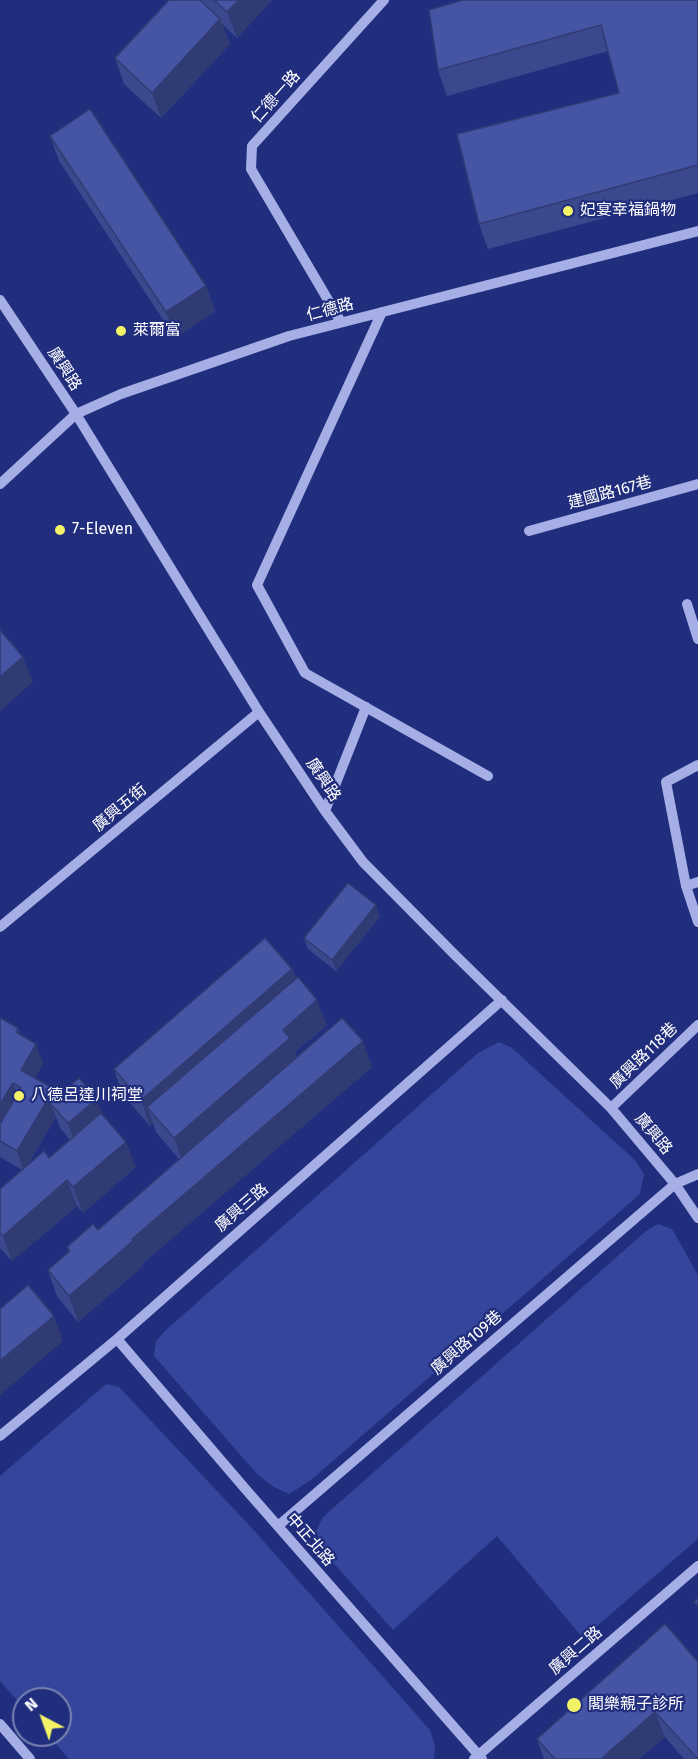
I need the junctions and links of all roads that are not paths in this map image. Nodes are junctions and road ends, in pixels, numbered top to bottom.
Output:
1 (384, 0) edge
2 (698, 231) edge
3 (0, 300) edge
4 (382, 312) junction
5 (341, 322) junction
6 (76, 414) junction
7 (0, 484) edge
8 (698, 484) edge
9 (529, 531) dead end
10 (687, 604) dead end
11 (698, 639) edge
12 (366, 707) junction
13 (259, 712) junction
14 (698, 765) edge
15 (488, 776) dead end
16 (325, 811) junction
17 (698, 882) edge
18 (686, 886) junction
19 (698, 922) edge
20 (0, 927) edge
21 (502, 1000) junction
22 (698, 1025) edge
23 (611, 1108) junction
24 (698, 1174) edge
25 (675, 1184) junction
26 (698, 1218) edge
27 (117, 1339) junction
28 (0, 1436) edge
29 (278, 1526) junction
30 (698, 1566) edge
31 (0, 1724) edge
32 (479, 1758) edge
33 (30, 1759) edge

1 - 5 street, 仁德一路
2 - 4 street, 仁德路
3 - 6 street, 廣興路
4 - 5 street, 仁德路
4 - 12 street
5 - 6 street, 仁德路
6 - 7 street, 仁德路
6 - 13 street, 廣興路
8 - 9 street, 建國路167巷
10 - 11 street
12 - 15 street
12 - 16 street
13 - 16 street, 廣興路
13 - 20 street, 廣興五街
14 - 18 street
16 - 21 street, 廣興路
17 - 18 street
18 - 19 street
21 - 23 street, 廣興路
21 - 27 street, 廣興三路
22 - 23 street, 廣興路118巷
23 - 25 street, 廣興路
24 - 25 street, 廣興路109巷
25 - 26 street, 廣興路
25 - 29 street, 廣興路109巷
27 - 28 street, 廣興三路
27 - 29 street, 中正北路
29 - 32 street, 中正北路
30 - 32 street, 廣興二路
31 - 33 street

